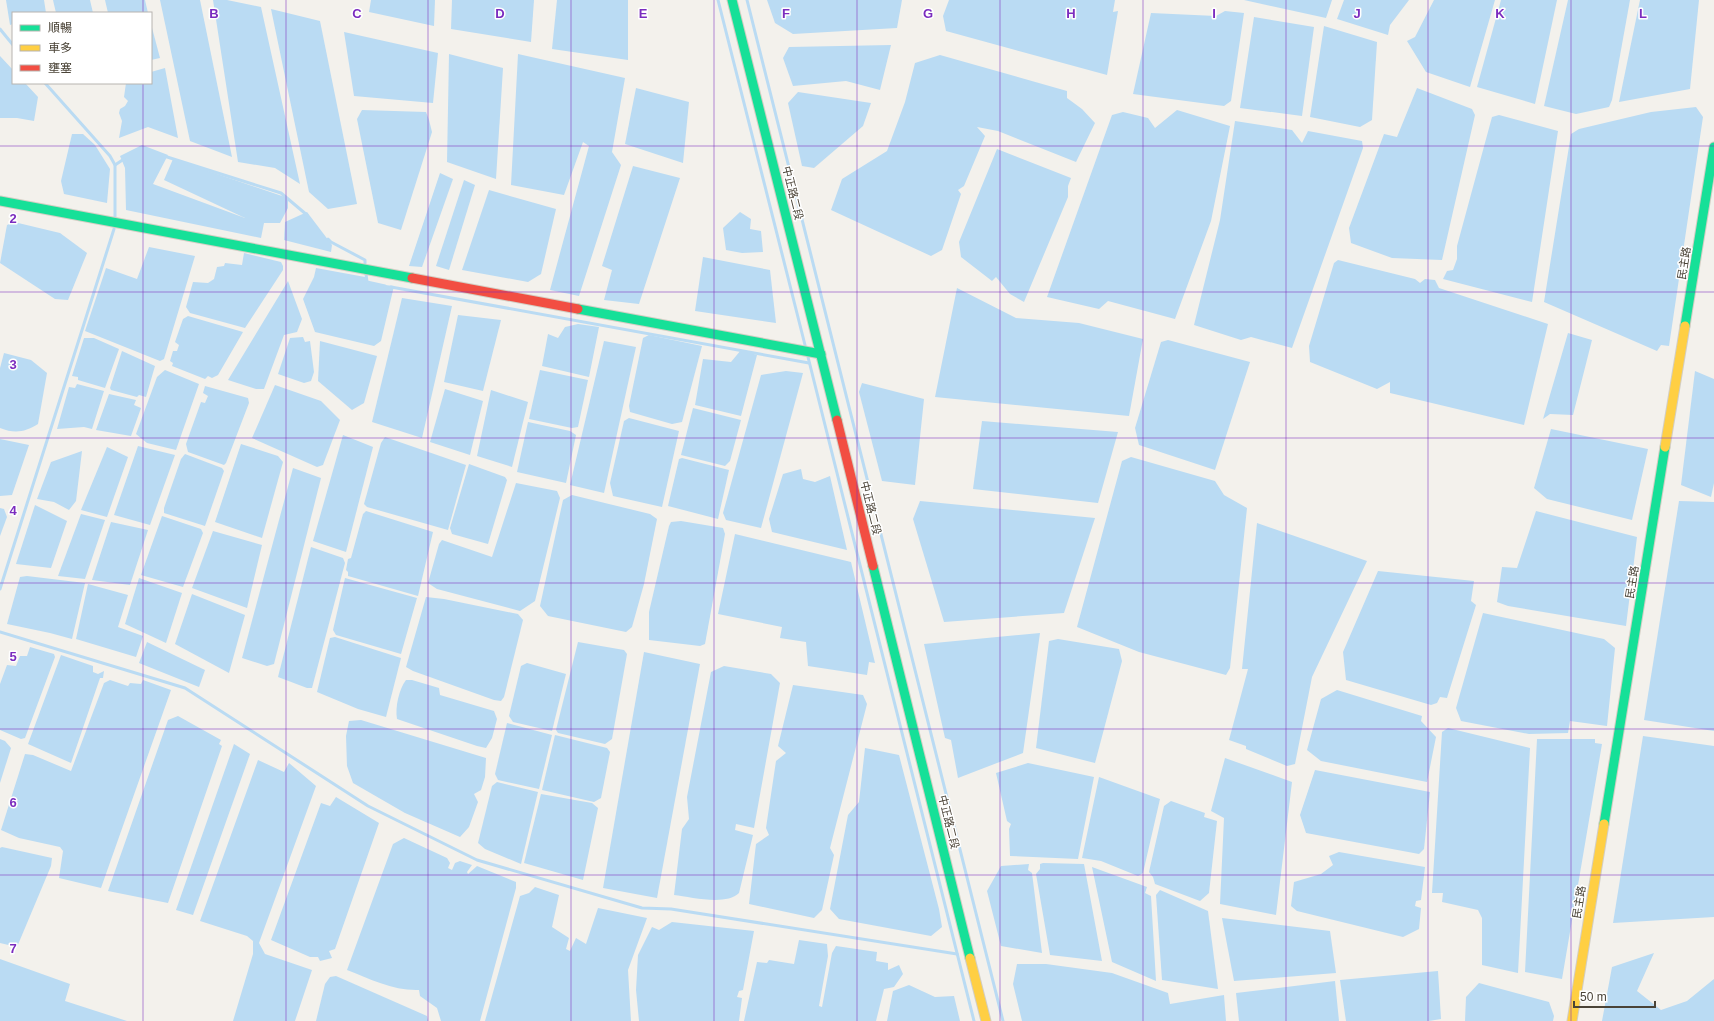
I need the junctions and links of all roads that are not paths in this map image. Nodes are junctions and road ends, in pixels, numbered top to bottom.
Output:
1 (732, 0) edge
2 (1714, 147) edge
3 (0, 201) edge
4 (821, 354) junction
5 (986, 1021) edge
6 (1572, 1021) edge

1 - 4 street, 中正路二段
2 - 6 street, 民主路
3 - 4 street
4 - 5 street, 中正路二段

